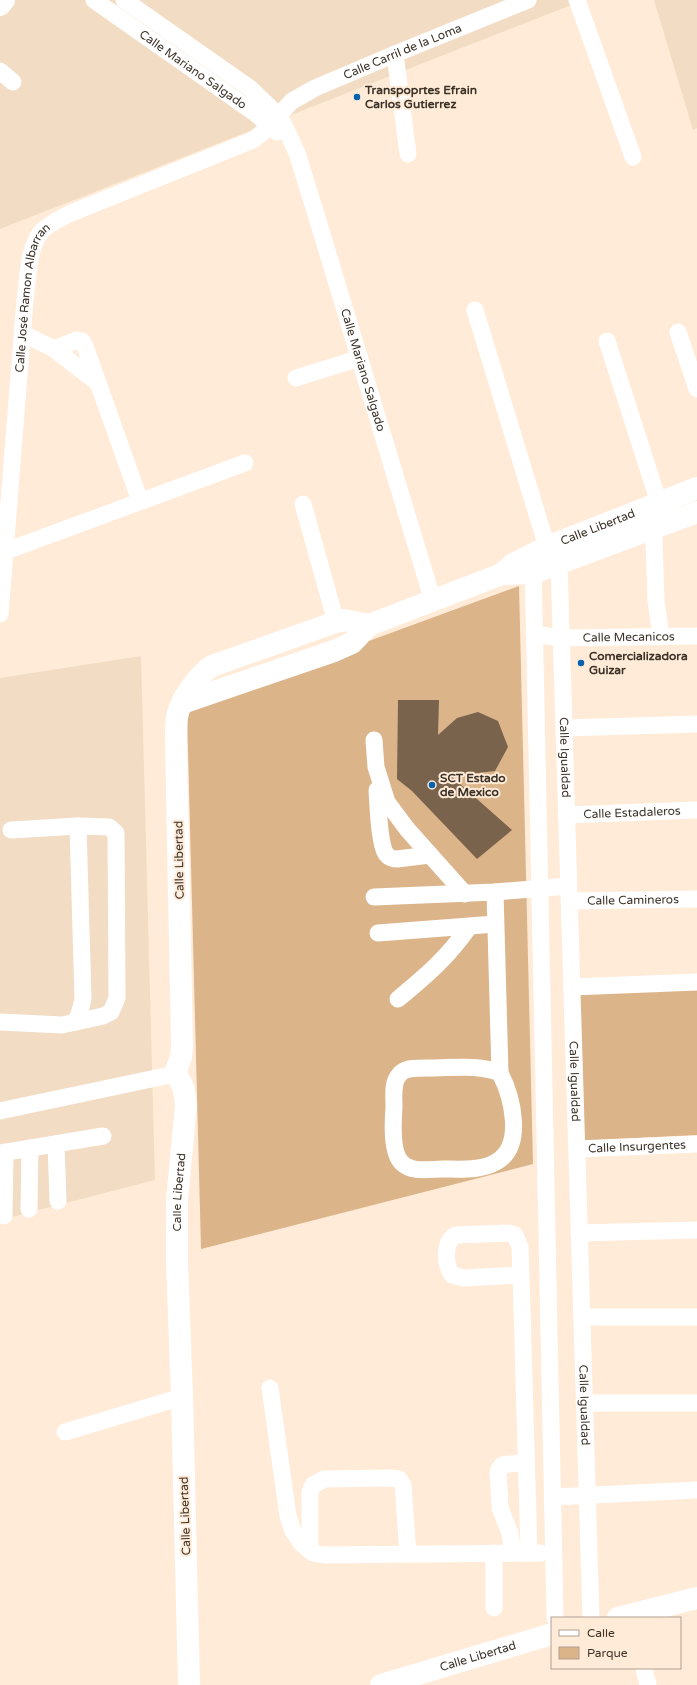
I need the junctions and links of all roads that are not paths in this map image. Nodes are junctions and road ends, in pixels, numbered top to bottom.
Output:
1 (4, 0) edge
2 (94, 0) edge
3 (124, 0) edge
4 (528, 0) edge
5 (577, 0) edge
6 (0, 5) edge
7 (395, 54) junction
8 (275, 120) junction
9 (408, 154) dead end
10 (633, 156) dead end
11 (475, 310) dead end
12 (678, 332) dead end
13 (24, 334) junction
14 (607, 341) dead end
15 (54, 349) junction
16 (360, 358) junction
17 (296, 378) dead end
18 (98, 383) junction
19 (697, 389) edge
20 (245, 463) dead end
21 (697, 488) edge
22 (140, 501) junction
23 (659, 503) junction
24 (303, 504) dead end
25 (697, 512) edge
26 (650, 528) junction
27 (6, 551) junction
28 (543, 559) junction
29 (432, 601) junction
30 (0, 614) edge
31 (336, 622) junction
32 (369, 625) junction
33 (534, 634) junction
34 (662, 636) junction
35 (697, 636) edge
36 (561, 638) junction
37 (182, 703) junction
38 (697, 724) edge
39 (564, 728) junction
40 (374, 740) dead end
41 (376, 767) junction
42 (697, 810) edge
43 (566, 815) junction
44 (78, 826) junction
45 (11, 830) dead end
46 (430, 855) junction
47 (540, 888) junction
48 (496, 892) junction
49 (465, 894) junction
50 (569, 894) junction
51 (374, 898) dead end
52 (697, 899) edge
53 (495, 924) junction
54 (469, 927) junction
55 (378, 933) dead end
56 (697, 982) edge
57 (572, 987) junction
58 (398, 999) dead end
59 (0, 1022) edge
60 (76, 1022) junction
61 (500, 1073) junction
62 (175, 1074) junction
63 (0, 1111) edge
64 (103, 1136) dead end
65 (56, 1144) junction
66 (697, 1144) edge
67 (30, 1148) junction
68 (577, 1148) junction
69 (3, 1153) edge
70 (58, 1201) dead end
71 (29, 1209) dead end
72 (4, 1216) dead end
73 (697, 1230) edge
74 (579, 1233) junction
75 (521, 1275) junction
76 (582, 1317) junction
77 (697, 1317) edge
78 (270, 1388) dead end
79 (182, 1397) junction
80 (584, 1403) junction
81 (697, 1403) edge
82 (65, 1432) dead end
83 (526, 1462) junction
84 (697, 1490) edge
85 (587, 1495) junction
86 (553, 1497) junction
87 (310, 1551) junction
88 (494, 1553) junction
89 (521, 1553) junction
90 (554, 1553) junction
91 (408, 1554) junction
92 (697, 1598) edge
93 (494, 1608) dead end
94 (555, 1617) edge
95 (591, 1617) edge
96 (626, 1617) edge
97 (551, 1634) edge
98 (644, 1669) edge
99 (385, 1684) edge
100 (189, 1685) edge
101 (648, 1685) edge

1 - 6 main road
2 - 8 street, Calle Mariano Salgado
3 - 8 street, Calle Mariano Salgado
4 - 7 street, Calle Carril de la Loma
5 - 10 street
7 - 8 street, Calle Carril de la Loma
7 - 9 street
8 - 13 street, Calle José Ramon Albarran
8 - 16 street, Calle Mariano Salgado
11 - 28 street
12 - 19 street
13 - 15 street
13 - 27 street, Calle José Ramon Albarran
14 - 23 street
15 - 18 street
15 - 18 street
16 - 17 street
16 - 29 street, Calle Mariano Salgado
18 - 22 street
20 - 22 street
21 - 23 main road, Calle Libertad
22 - 27 street
23 - 28 main road, Calle Libertad
24 - 31 street
25 - 26 main road, Calle Libertad
26 - 28 main road, Calle Libertad
26 - 34 street
27 - 30 street, Calle José Ramon Albarran
28 - 29 main road, Calle Libertad
28 - 33 street
28 - 36 street, Calle Igualdad
29 - 32 main road, Calle Libertad
31 - 32 main road, Calle Libertad
31 - 37 main road, Calle Libertad
32 - 37 main road, Calle Libertad
33 - 36 street, Calle Mecanicos
33 - 47 street
34 - 35 street, Calle Mecanicos
34 - 36 street, Calle Mecanicos
36 - 39 street, Calle Igualdad
37 - 62 main road, Calle Libertad
38 - 39 street
39 - 43 street, Calle Igualdad
40 - 41 street
41 - 46 street
41 - 46 street
42 - 43 street, Calle Estadaleros
43 - 50 street, Calle Igualdad
44 - 45 street
44 - 60 street
44 - 60 street
46 - 49 street
47 - 48 street, Calle Camineros
47 - 50 street, Calle Camineros
47 - 86 street
48 - 49 street, Calle Camineros
48 - 53 street
49 - 51 street, Calle Camineros
50 - 52 street, Calle Camineros
50 - 57 street, Calle Igualdad
53 - 54 street
53 - 61 street
54 - 55 street
54 - 58 street
56 - 57 street
57 - 68 street, Calle Igualdad
59 - 60 street
61 - 61 street
62 - 63 street
62 - 79 main road, Calle Libertad
64 - 65 street
65 - 67 street
65 - 70 street
66 - 68 street, Calle Insurgentes
67 - 69 street
67 - 71 street
68 - 74 street, Calle Igualdad
69 - 72 street
73 - 74 street
74 - 76 street, Calle Igualdad
75 - 75 street
75 - 83 street
76 - 77 street
76 - 80 street, Calle Igualdad
78 - 87 street
79 - 82 street
79 - 100 main road, Calle Libertad
80 - 81 street
80 - 85 street, Calle Igualdad
83 - 89 street
83 - 89 street
84 - 85 street
85 - 86 street
85 - 95 street, Calle Igualdad
86 - 90 street
87 - 91 street
87 - 91 street
88 - 89 street
88 - 91 street
88 - 93 street
89 - 90 street
90 - 94 street
92 - 96 main road
97 - 99 main road, Calle Libertad
98 - 101 street

